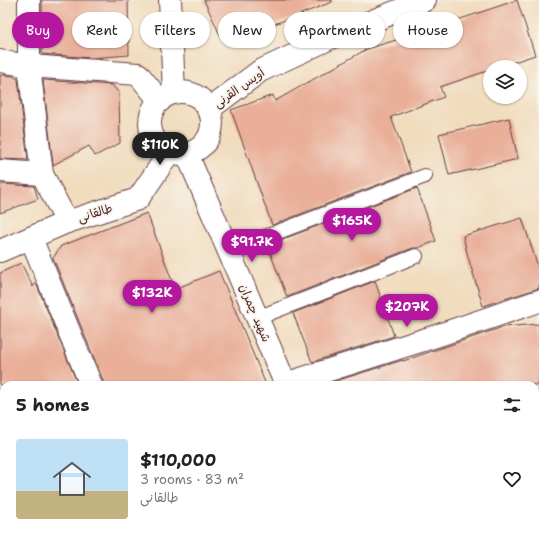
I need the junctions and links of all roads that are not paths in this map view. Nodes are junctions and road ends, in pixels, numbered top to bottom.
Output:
1 (29, 0) edge
2 (170, 0) edge
3 (425, 0) edge
4 (0, 61) edge
5 (29, 66) junction
6 (167, 97) junction
7 (208, 110) junction
8 (178, 153) junction
9 (0, 171) edge
10 (42, 174) junction
11 (425, 176) dead end
12 (67, 222) junction
13 (30, 238) junction
14 (0, 251) edge
15 (228, 251) junction
16 (416, 256) dead end
17 (539, 301) edge
18 (257, 318) junction
19 (90, 381) edge
20 (284, 381) edge
21 (298, 381) edge

1 - 5 street
2 - 6 street
3 - 7 street, أویس القرنی
4 - 5 street
5 - 6 street
5 - 10 street
6 - 7 street
6 - 8 street
7 - 8 street
8 - 12 street, طالقانی
8 - 15 street, شهید چمران
9 - 10 street
10 - 12 street
11 - 15 lane
12 - 13 street, طالقانی
13 - 14 street, طالقانی
13 - 19 street
15 - 18 street, شهید چمران
16 - 18 lane
17 - 21 street
18 - 20 street, شهید چمران

